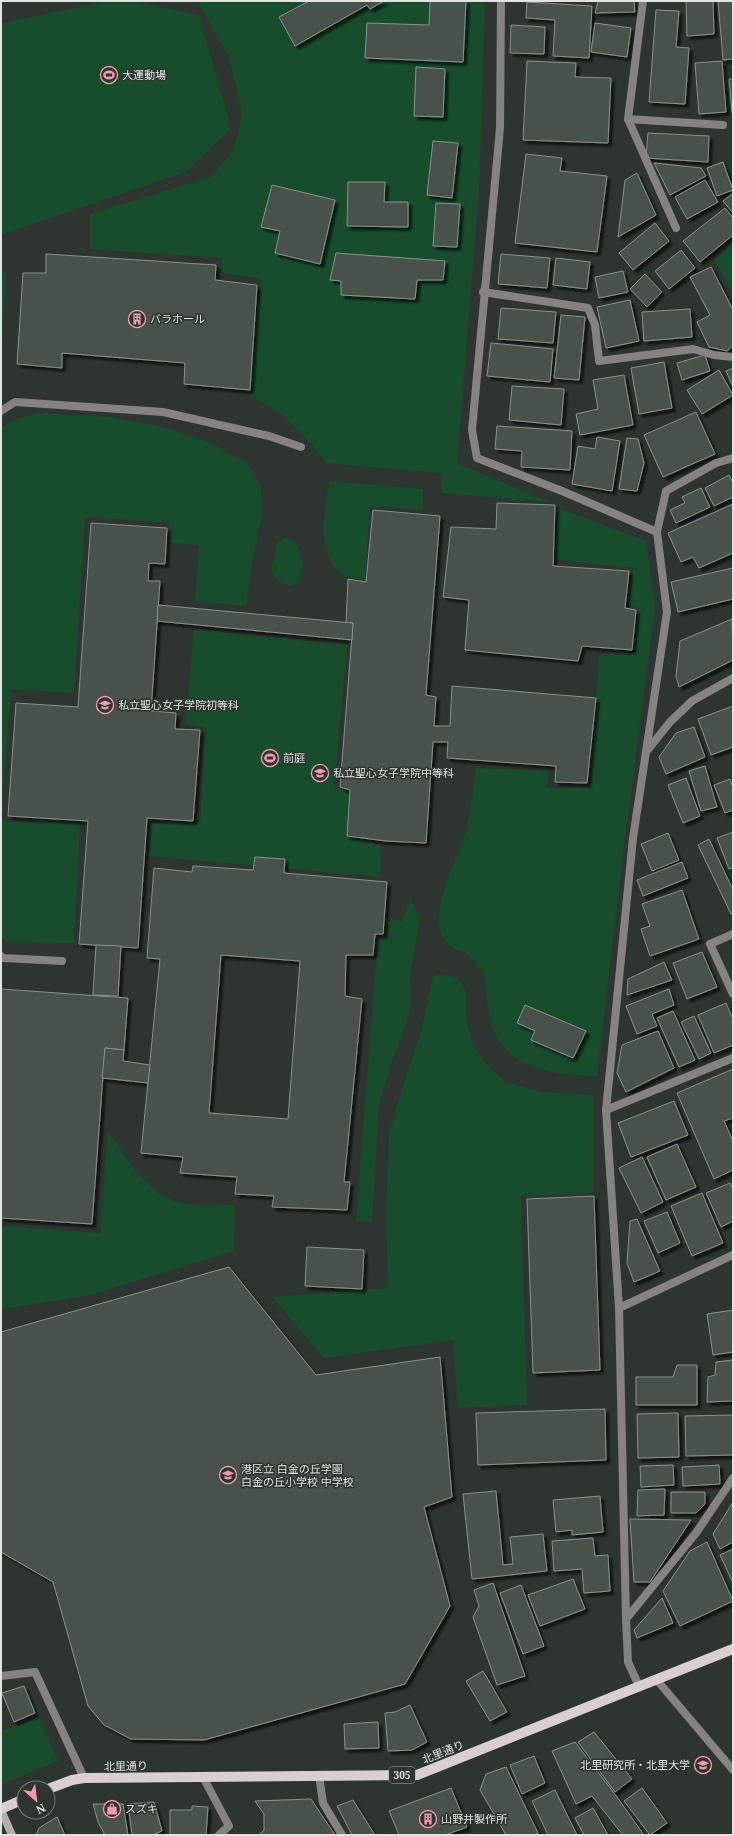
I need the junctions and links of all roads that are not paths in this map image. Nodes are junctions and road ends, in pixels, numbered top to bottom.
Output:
1 (502, 1) edge
2 (643, 1) edge
3 (628, 119) junction
4 (723, 125) dead end
5 (676, 228) dead end
6 (483, 292) junction
7 (733, 357) edge
8 (1, 411) edge
9 (302, 447) dead end
10 (733, 458) edge
11 (657, 532) junction
12 (733, 678) edge
13 (646, 752) junction
14 (733, 934) edge
15 (1, 956) edge
16 (62, 961) dead end
17 (733, 994) edge
18 (733, 1058) edge
19 (606, 1110) junction
20 (733, 1255) edge
21 (619, 1308) junction
22 (733, 1478) edge
23 (626, 1619) junction
24 (733, 1649) edge
25 (1, 1676) edge
26 (656, 1679) junction
27 (639, 1686) junction
28 (733, 1770) edge
29 (319, 1775) junction
30 (203, 1777) junction
31 (84, 1778) junction
32 (56, 1786) edge
33 (16, 1803) edge
34 (1, 1810) edge
35 (12, 1835) edge
36 (219, 1835) edge
37 (342, 1835) edge

1 - 6 street
2 - 3 street
3 - 4 street
3 - 5 street
6 - 7 street
6 - 11 street
8 - 9 street
10 - 11 street
11 - 13 street
12 - 13 street
13 - 19 street
14 - 17 street
15 - 16 street
18 - 19 street
19 - 21 street
20 - 21 street
21 - 23 street
22 - 23 street
23 - 27 street
24 - 26 main road, 北里通り / 305
25 - 31 street
26 - 27 main road, 北里通り / 305
26 - 28 street
27 - 29 main road, 北里通り / 305
29 - 30 main road, 北里通り / 305
29 - 37 street
30 - 31 main road, 北里通り / 305
30 - 36 street
31 - 32 main road, 北里通り / 305
33 - 34 main road
34 - 35 street

